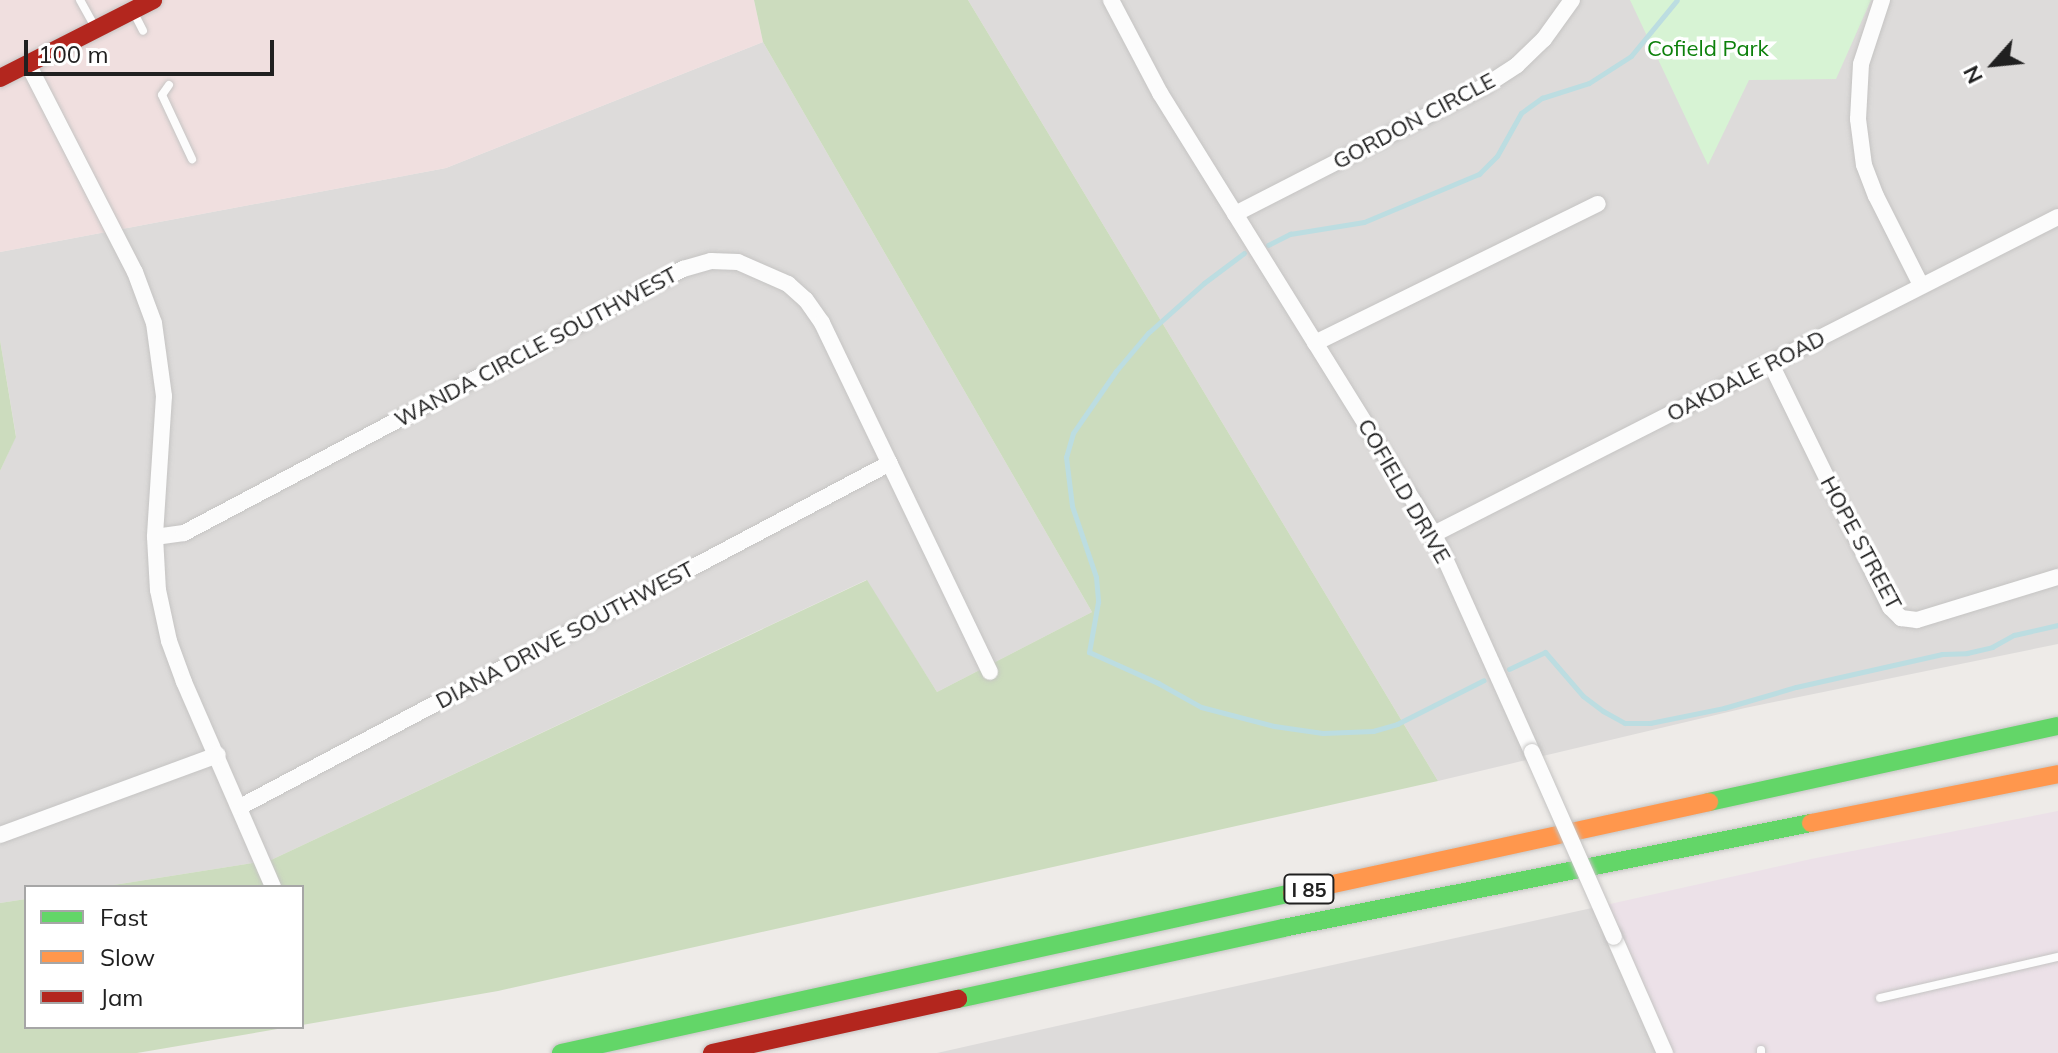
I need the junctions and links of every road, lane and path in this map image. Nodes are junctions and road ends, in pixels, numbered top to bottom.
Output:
1 (80, 0) edge
2 (153, 0) edge
3 (1111, 0) edge
4 (1572, 0) edge
5 (1882, 0) edge
6 (133, 10) junction
7 (97, 29) junction
8 (143, 31) dead end
9 (28, 64) junction
10 (0, 78) edge
11 (169, 85) dead end
12 (192, 159) dead end
13 (1598, 204) dead end
14 (1235, 214) junction
15 (2058, 217) edge
16 (1921, 285) junction
17 (1315, 343) junction
18 (1771, 364) junction
19 (890, 463) junction
20 (1434, 534) junction
21 (155, 537) junction
22 (2058, 577) edge
23 (990, 672) dead end
24 (2058, 726) edge
25 (218, 755) junction
26 (2058, 774) edge
27 (240, 807) junction
28 (0, 835) edge
29 (272, 885) edge
30 (2058, 957) edge
31 (1880, 998) dead end
32 (561, 1053) edge
33 (712, 1053) edge
34 (1665, 1053) edge

1 - 7 lane
2 - 6 main road
3 - 14 street, COFIELD DRIVE
4 - 14 street, GORDON CIRCLE
5 - 16 street
6 - 7 main road
6 - 8 lane
7 - 9 main road
9 - 10 main road
9 - 21 street
11 - 12 lane
13 - 17 street
14 - 17 street, COFIELD DRIVE
15 - 16 street, OAKDALE ROAD
16 - 18 street, OAKDALE ROAD
17 - 20 street, COFIELD DRIVE
18 - 20 street, OAKDALE ROAD
18 - 22 street, HOPE STREET
19 - 21 street, WANDA CIRCLE SOUTHWEST
19 - 23 street, WANDA CIRCLE SOUTHWEST
19 - 27 street, DIANA DRIVE SOUTHWEST
20 - 34 street, COFIELD DRIVE, bridge
21 - 25 street
24 - 32 main road, I 85
25 - 27 street
25 - 28 street
26 - 33 main road, I 85
27 - 29 street
30 - 31 lane

